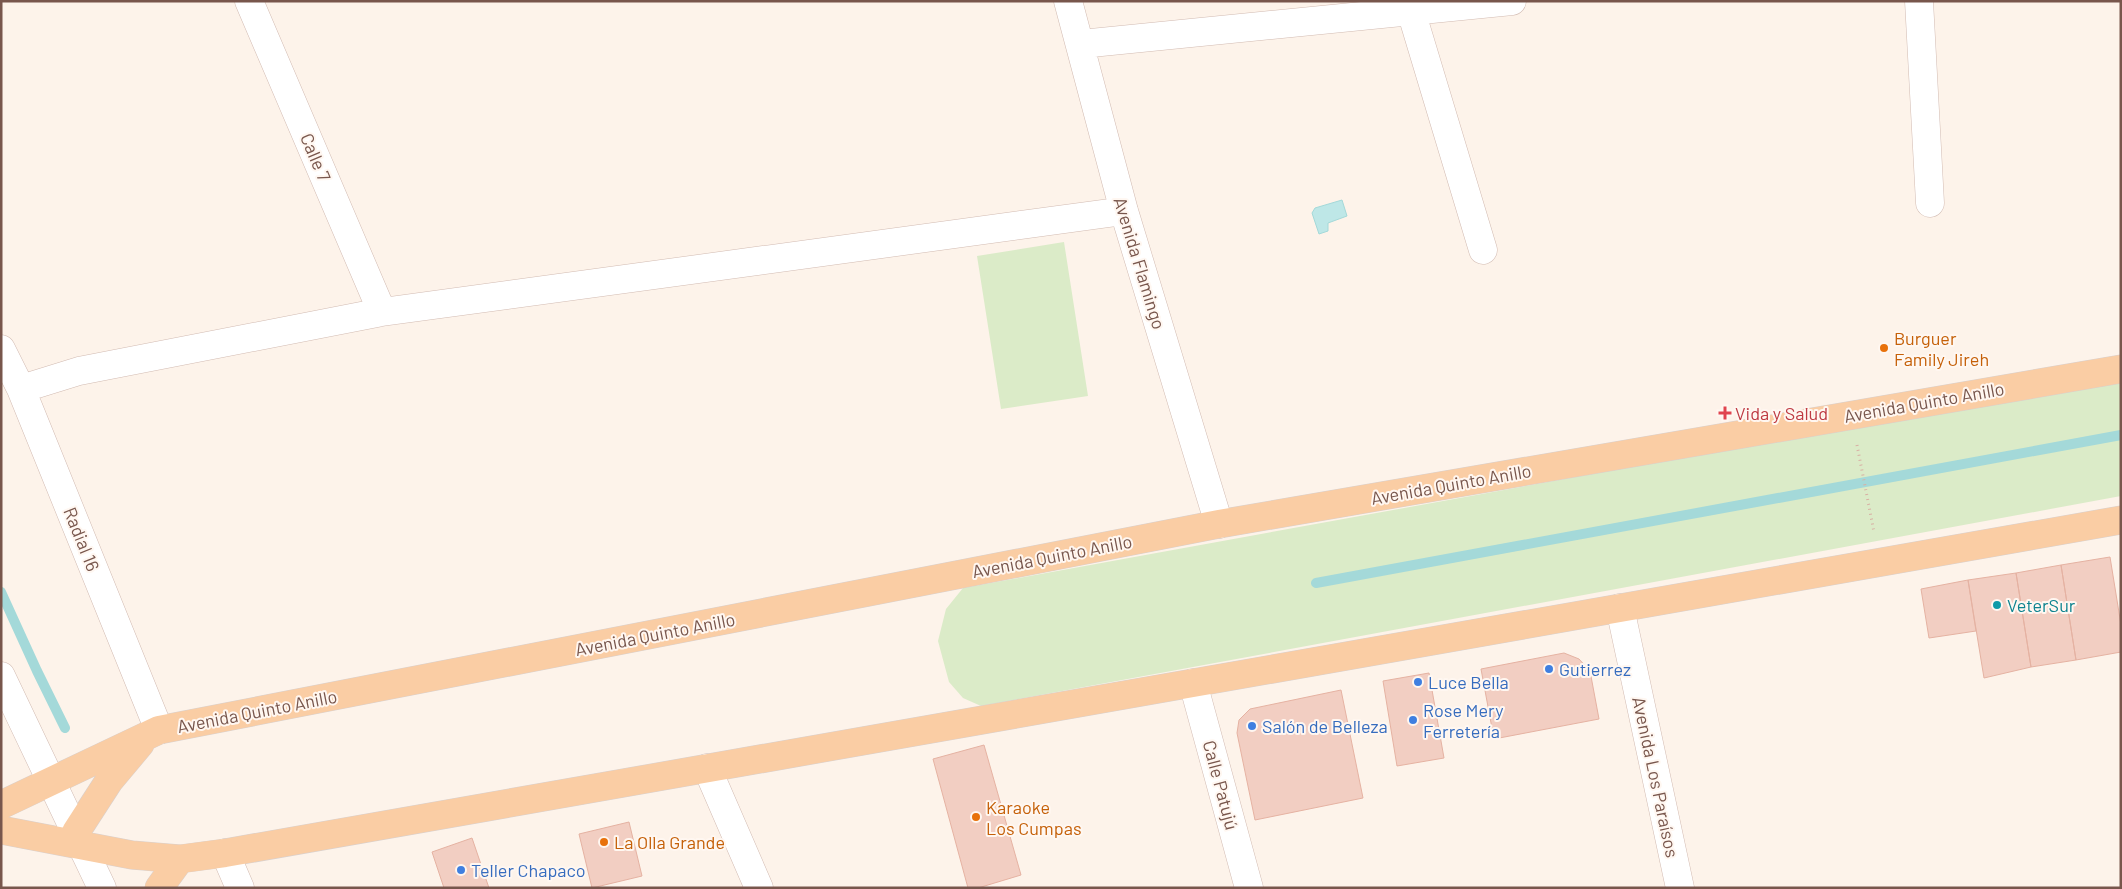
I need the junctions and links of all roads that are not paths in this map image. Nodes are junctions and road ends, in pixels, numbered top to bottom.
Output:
1 (249, 1) edge
2 (1068, 1) edge
3 (1512, 1) edge
4 (1919, 1) edge
5 (1410, 6) edge
6 (1081, 44) junction
7 (1930, 203) dead end
8 (1124, 211) junction
9 (1483, 250) dead end
10 (382, 312) junction
11 (1, 349) edge
12 (2121, 368) edge
13 (21, 390) junction
14 (2121, 520) edge
15 (1219, 524) junction
16 (1620, 608) junction
17 (1, 676) edge
18 (1193, 683) junction
19 (154, 733) junction
20 (706, 768) junction
21 (51, 782) junction
22 (1, 805) edge
23 (1, 830) edge
24 (80, 839) junction
25 (225, 853) junction
26 (180, 859) junction
27 (102, 888) edge
28 (159, 888) edge
29 (240, 888) edge
30 (759, 888) edge
31 (1248, 888) edge
32 (1680, 888) edge

1 - 10 street, Calle 7
2 - 6 street, Avenida Flamingo
3 - 5 street
4 - 7 street
5 - 6 street
5 - 9 street
6 - 8 street, Avenida Flamingo
8 - 10 street
8 - 15 street, Avenida Flamingo
10 - 13 street
11 - 13 street, Radial 16
12 - 15 main road, Avenida Quinto Anillo
13 - 19 street, Radial 16
14 - 16 main road
15 - 19 main road, Avenida Quinto Anillo
16 - 18 main road
16 - 32 street, Avenida Los Paraísos
17 - 21 street
18 - 20 main road
18 - 31 street, Calle Patujú
19 - 21 main road, Avenida Quinto Anillo
19 - 24 main road
20 - 25 main road
20 - 30 street
21 - 22 main road, Avenida Quinto Anillo
21 - 24 street
23 - 24 main road
24 - 26 main road
24 - 27 street
25 - 26 main road
25 - 29 street
26 - 28 main road

